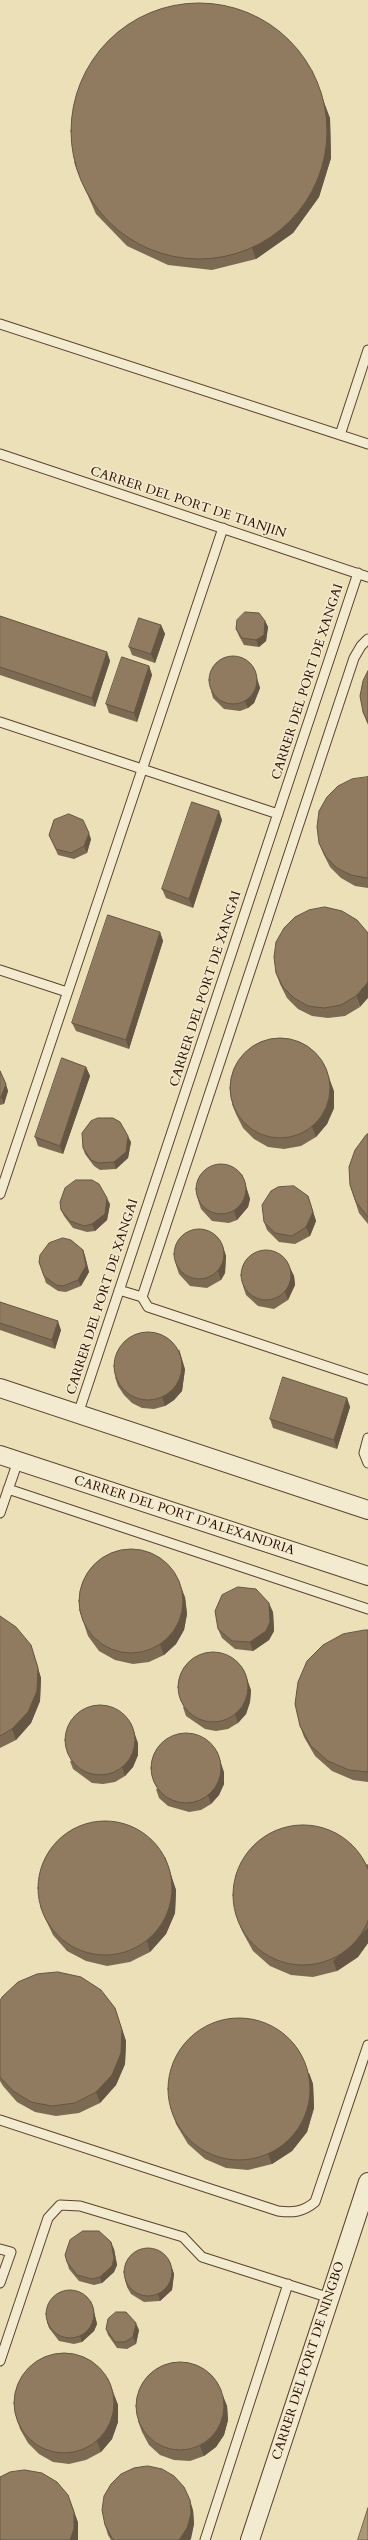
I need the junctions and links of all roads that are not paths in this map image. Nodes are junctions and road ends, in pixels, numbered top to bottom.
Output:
1 (0, 324) edge
2 (368, 350) edge
3 (340, 435) junction
4 (368, 444) edge
5 (0, 454) edge
6 (222, 528) junction
7 (358, 573) junction
8 (368, 577) edge
9 (368, 639) edge
10 (0, 722) edge
11 (142, 769) junction
12 (278, 814) junction
13 (0, 970) edge
14 (68, 992) junction
15 (0, 1194) edge
16 (119, 1290) junction
17 (142, 1297) junction
18 (368, 1380) edge
19 (0, 1388) edge
20 (78, 1414) junction
21 (368, 1438) edge
22 (0, 1455) edge
23 (18, 1461) junction
24 (368, 1463) edge
25 (8, 1489) junction
26 (368, 1510) edge
27 (0, 1513) edge
28 (368, 1576) edge
29 (368, 1609) edge
30 (368, 2045) edge
31 (0, 2120) edge
32 (368, 2182) edge
33 (0, 2248) edge
34 (0, 2283) edge
35 (288, 2284) junction
36 (330, 2298) junction
37 (0, 2361) edge
38 (205, 2540) edge
39 (250, 2540) edge

1 - 3 lane
2 - 3 lane
3 - 4 lane
5 - 6 lane, CARRER DEL PORT DE TIANJIN
6 - 7 lane, CARRER DEL PORT DE TIANJIN
6 - 11 lane
7 - 8 lane, CARRER DEL PORT DE TIANJIN
7 - 12 lane, CARRER DEL PORT DE XANGAI
9 - 17 lane
10 - 11 lane
11 - 12 lane
11 - 14 lane
12 - 16 lane, CARRER DEL PORT DE XANGAI
13 - 14 lane
14 - 15 lane
16 - 17 lane
16 - 20 lane, CARRER DEL PORT DE XANGAI
17 - 18 lane
19 - 20 street
20 - 26 street
21 - 24 lane
22 - 23 street, CARRER DEL PORT D'ALEXANDRIA
23 - 25 lane
23 - 28 street, CARRER DEL PORT D'ALEXANDRIA
25 - 27 lane
25 - 29 lane
30 - 31 lane
32 - 36 street, CARRER DEL PORT DE NINGBO
33 - 34 lane
35 - 36 lane
35 - 37 lane
35 - 38 lane
36 - 39 street, CARRER DEL PORT DE NINGBO

